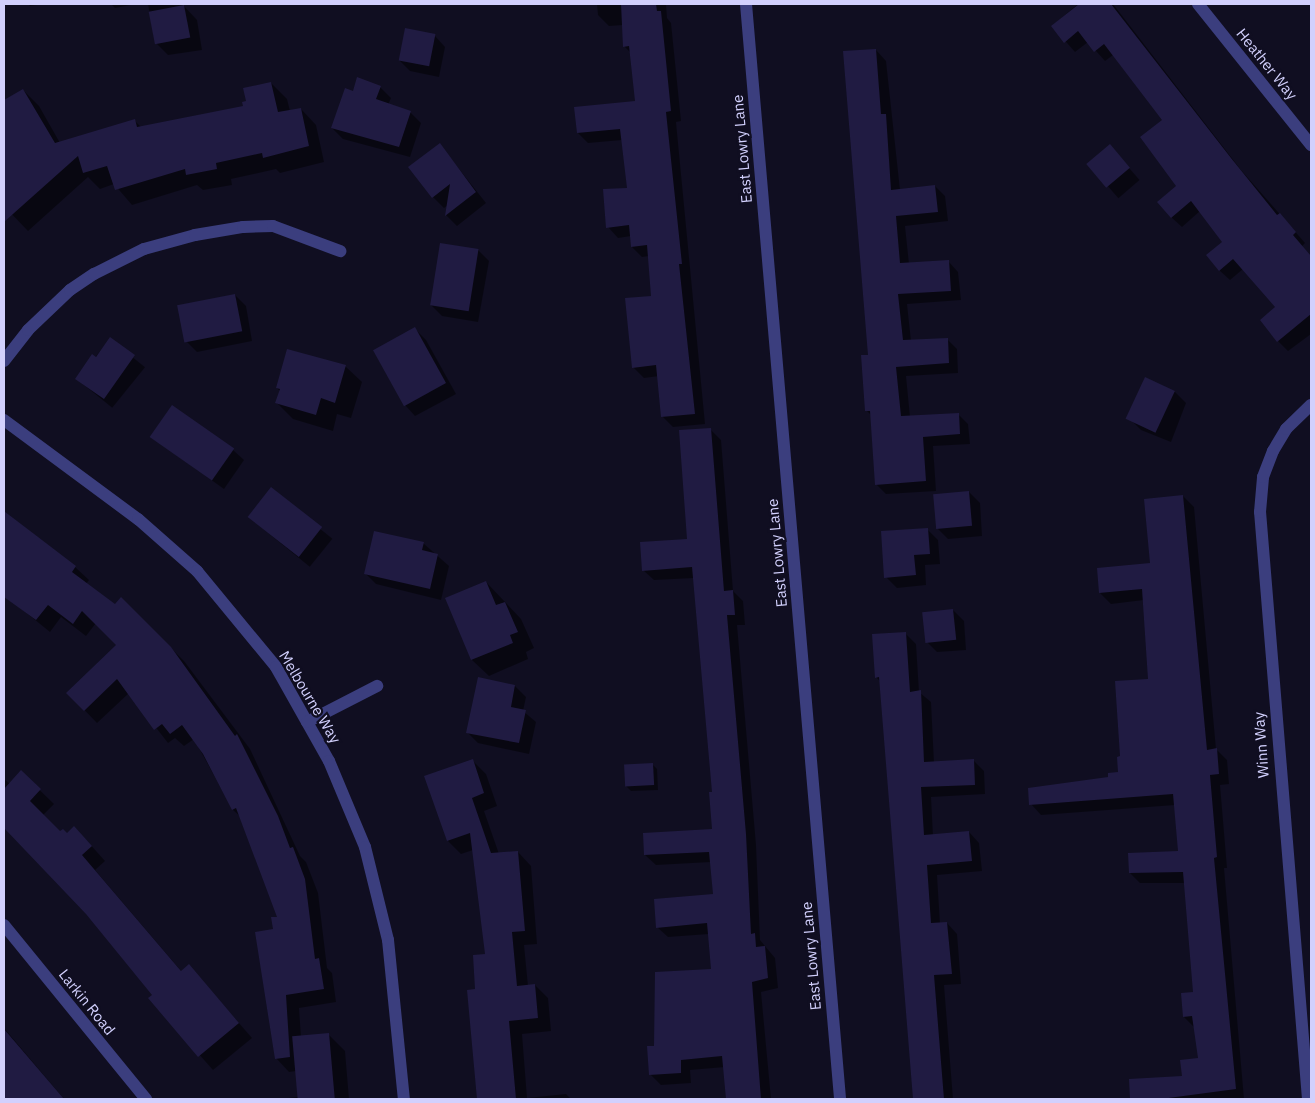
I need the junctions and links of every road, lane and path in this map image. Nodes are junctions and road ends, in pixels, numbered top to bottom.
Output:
1 (746, 4) edge
2 (1198, 4) edge
3 (1311, 145) edge
4 (340, 250) dead end
5 (4, 361) edge
6 (1311, 405) edge
7 (4, 420) edge
8 (377, 686) dead end
9 (307, 722) junction
10 (4, 925) edge
11 (146, 1099) edge
12 (404, 1099) edge
13 (840, 1099) edge
14 (1308, 1099) edge

1 - 13 street, East Lowry Lane
2 - 3 street, Heather Way
4 - 5 street
6 - 14 street, Winn Way
7 - 9 street, Melbourne Way
8 - 9 street
9 - 12 street, Melbourne Way
10 - 11 street, Larkin Road

